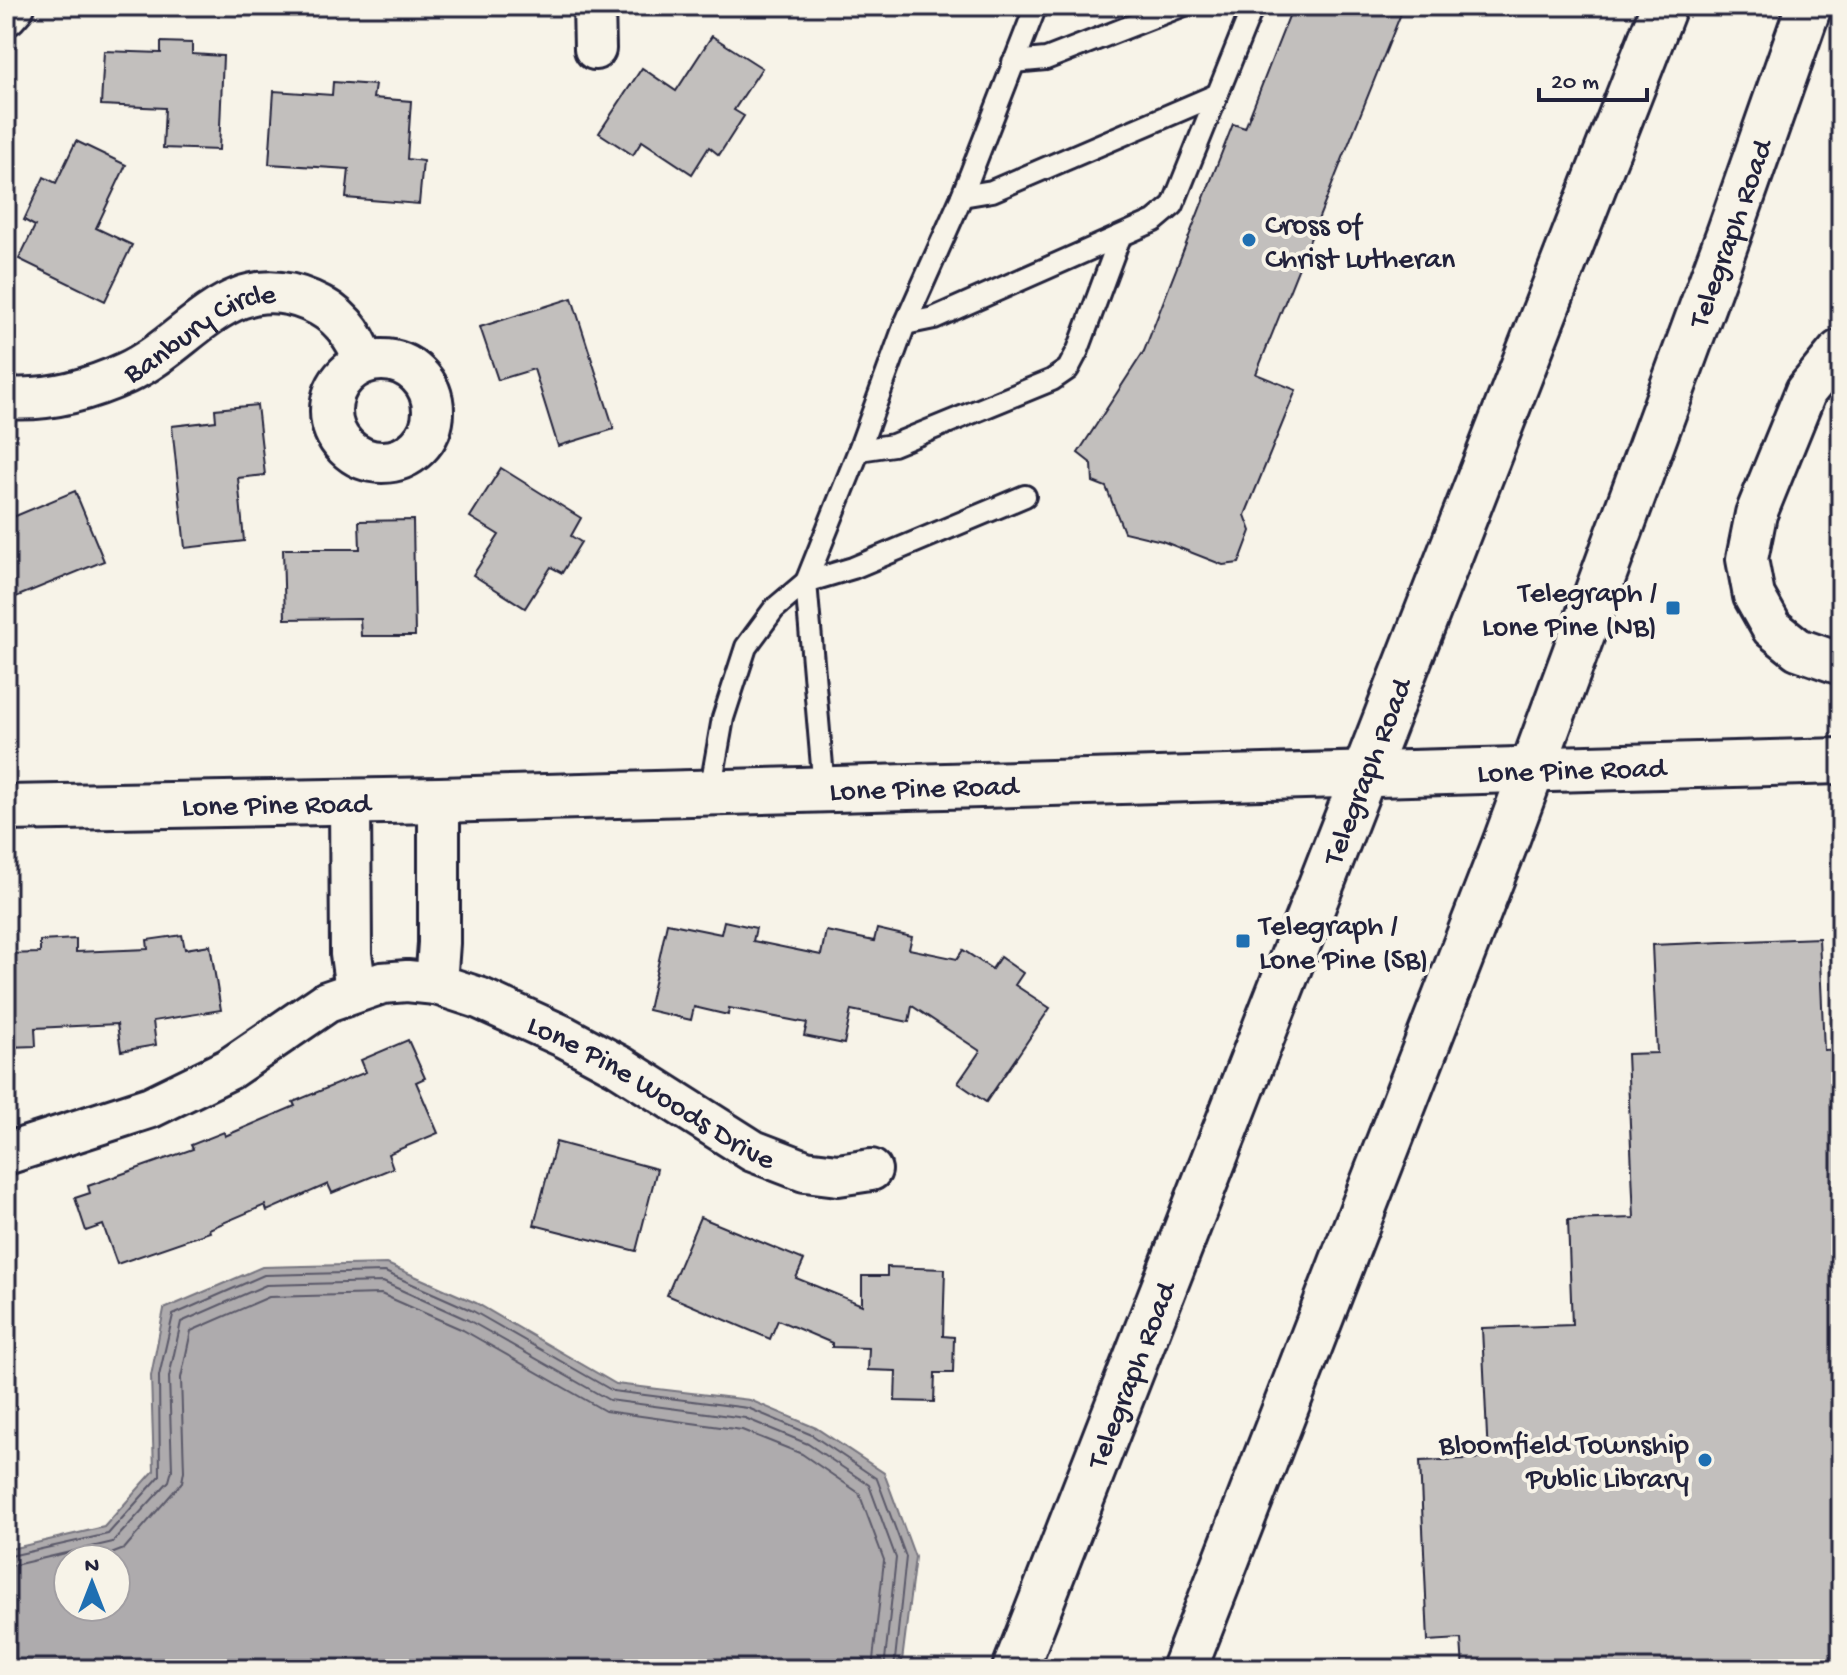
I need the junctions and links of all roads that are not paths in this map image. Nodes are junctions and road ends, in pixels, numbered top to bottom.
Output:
1 (14, 6) edge
2 (594, 6) edge
3 (1036, 6) edge
4 (1182, 6) edge
5 (1253, 6) edge
6 (1664, 6) edge
7 (1809, 6) edge
8 (6, 15) edge
9 (595, 49) dead end
10 (1013, 62) junction
11 (1216, 95) junction
12 (962, 196) junction
13 (1120, 237) junction
14 (905, 324) junction
15 (1839, 351) edge
16 (365, 362) dead end
17 (6, 398) edge
18 (859, 450) junction
19 (1025, 496) dead end
20 (806, 582) junction
21 (1841, 664) edge
22 (1841, 761) edge
23 (1533, 769) junction
24 (1365, 774) junction
25 (824, 789) junction
26 (710, 792) junction
27 (439, 800) junction
28 (350, 801) junction
29 (6, 808) edge
30 (436, 984) junction
31 (356, 990) junction
32 (6, 1154) edge
33 (871, 1170) dead end
34 (1031, 1628) junction
35 (1015, 1669) edge
36 (1052, 1669) edge
37 (1184, 1669) edge

1 - 8 street
2 - 9 street
3 - 10 lane
4 - 10 lane
5 - 11 lane
6 - 24 main road, Telegraph Road
7 - 23 main road, Telegraph Road
10 - 12 lane
11 - 12 lane
11 - 13 lane
12 - 14 lane
13 - 14 lane
13 - 18 lane
14 - 18 lane
15 - 21 street
16 - 17 street, Banbury Circle
18 - 20 lane
19 - 20 lane
20 - 25 lane
20 - 26 lane
22 - 23 main road, Lone Pine Road
23 - 24 main road, Lone Pine Road
23 - 37 main road, Telegraph Road
24 - 25 main road, Lone Pine Road
24 - 34 main road, Telegraph Road
25 - 26 main road, Lone Pine Road
26 - 27 main road, Lone Pine Road
27 - 28 main road, Lone Pine Road
27 - 30 street
28 - 29 main road, Lone Pine Road
28 - 31 street
30 - 31 street, Lone Pine Woods Drive
30 - 33 street, Lone Pine Woods Drive
31 - 32 street, Lone Pine Woods Drive
34 - 35 main road, Telegraph Road
34 - 36 main road

